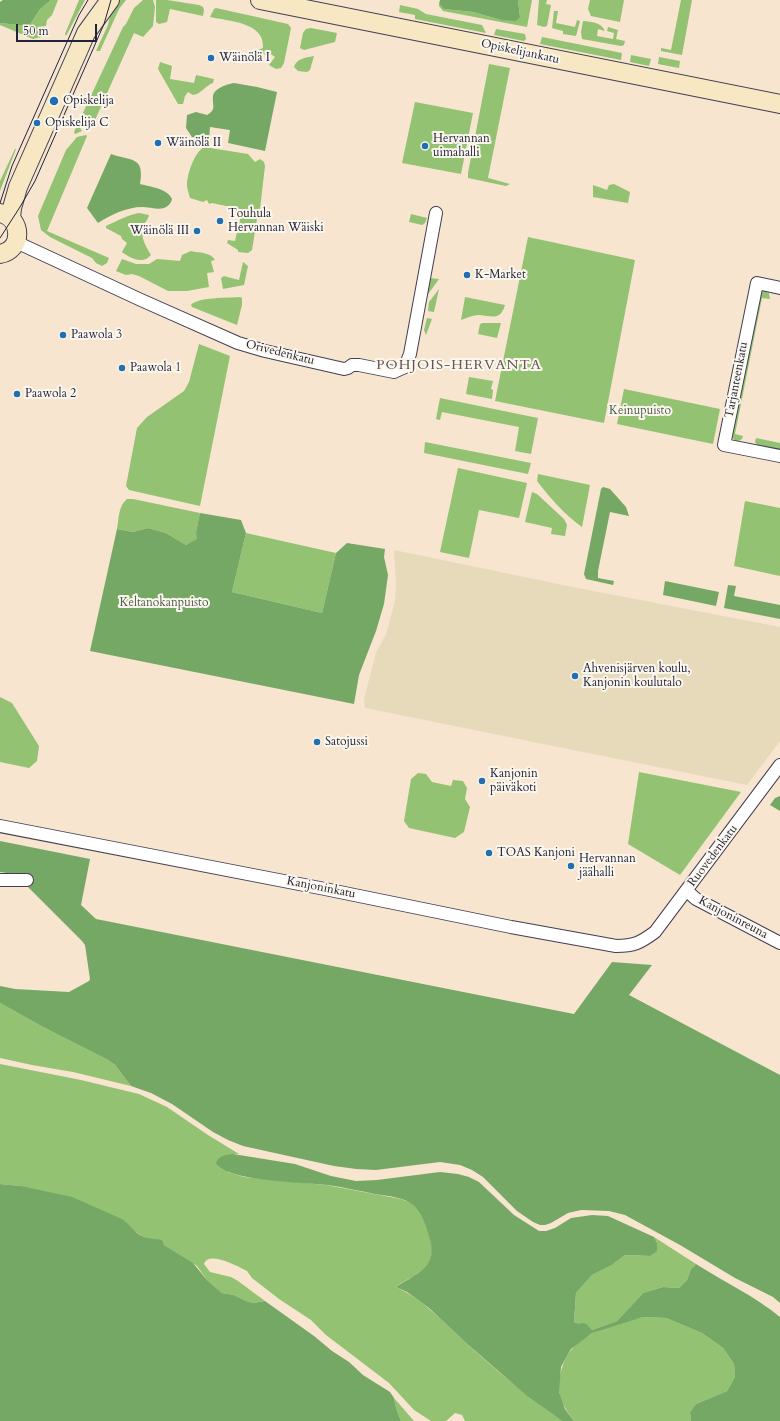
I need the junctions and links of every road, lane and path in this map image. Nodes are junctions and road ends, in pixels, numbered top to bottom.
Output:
1 (94, 0) edge
2 (110, 0) edge
3 (260, 0) edge
4 (86, 32) junction
5 (780, 104) edge
6 (4, 214) edge
7 (436, 214) dead end
8 (16, 242) junction
9 (1, 256) edge
10 (780, 288) edge
11 (780, 456) edge
12 (780, 765) edge
13 (0, 826) edge
14 (0, 880) edge
15 (27, 880) dead end
16 (687, 891) junction
17 (641, 942) joint
18 (780, 943) edge

1 - 4 main road
2 - 4 main road
3 - 5 main road, Opiskelijankatu
4 - 6 main road
6 - 8 main road
7 - 8 street, Orivedenkatu
8 - 9 main road
10 - 11 street, Tarjanteenkatu
12 - 16 street, Ruovedenkatu
13 - 17 street, Kanjoninkatu
14 - 15 street
16 - 17 street, Ruovedenkatu
16 - 18 street, Kanjoninreuna

